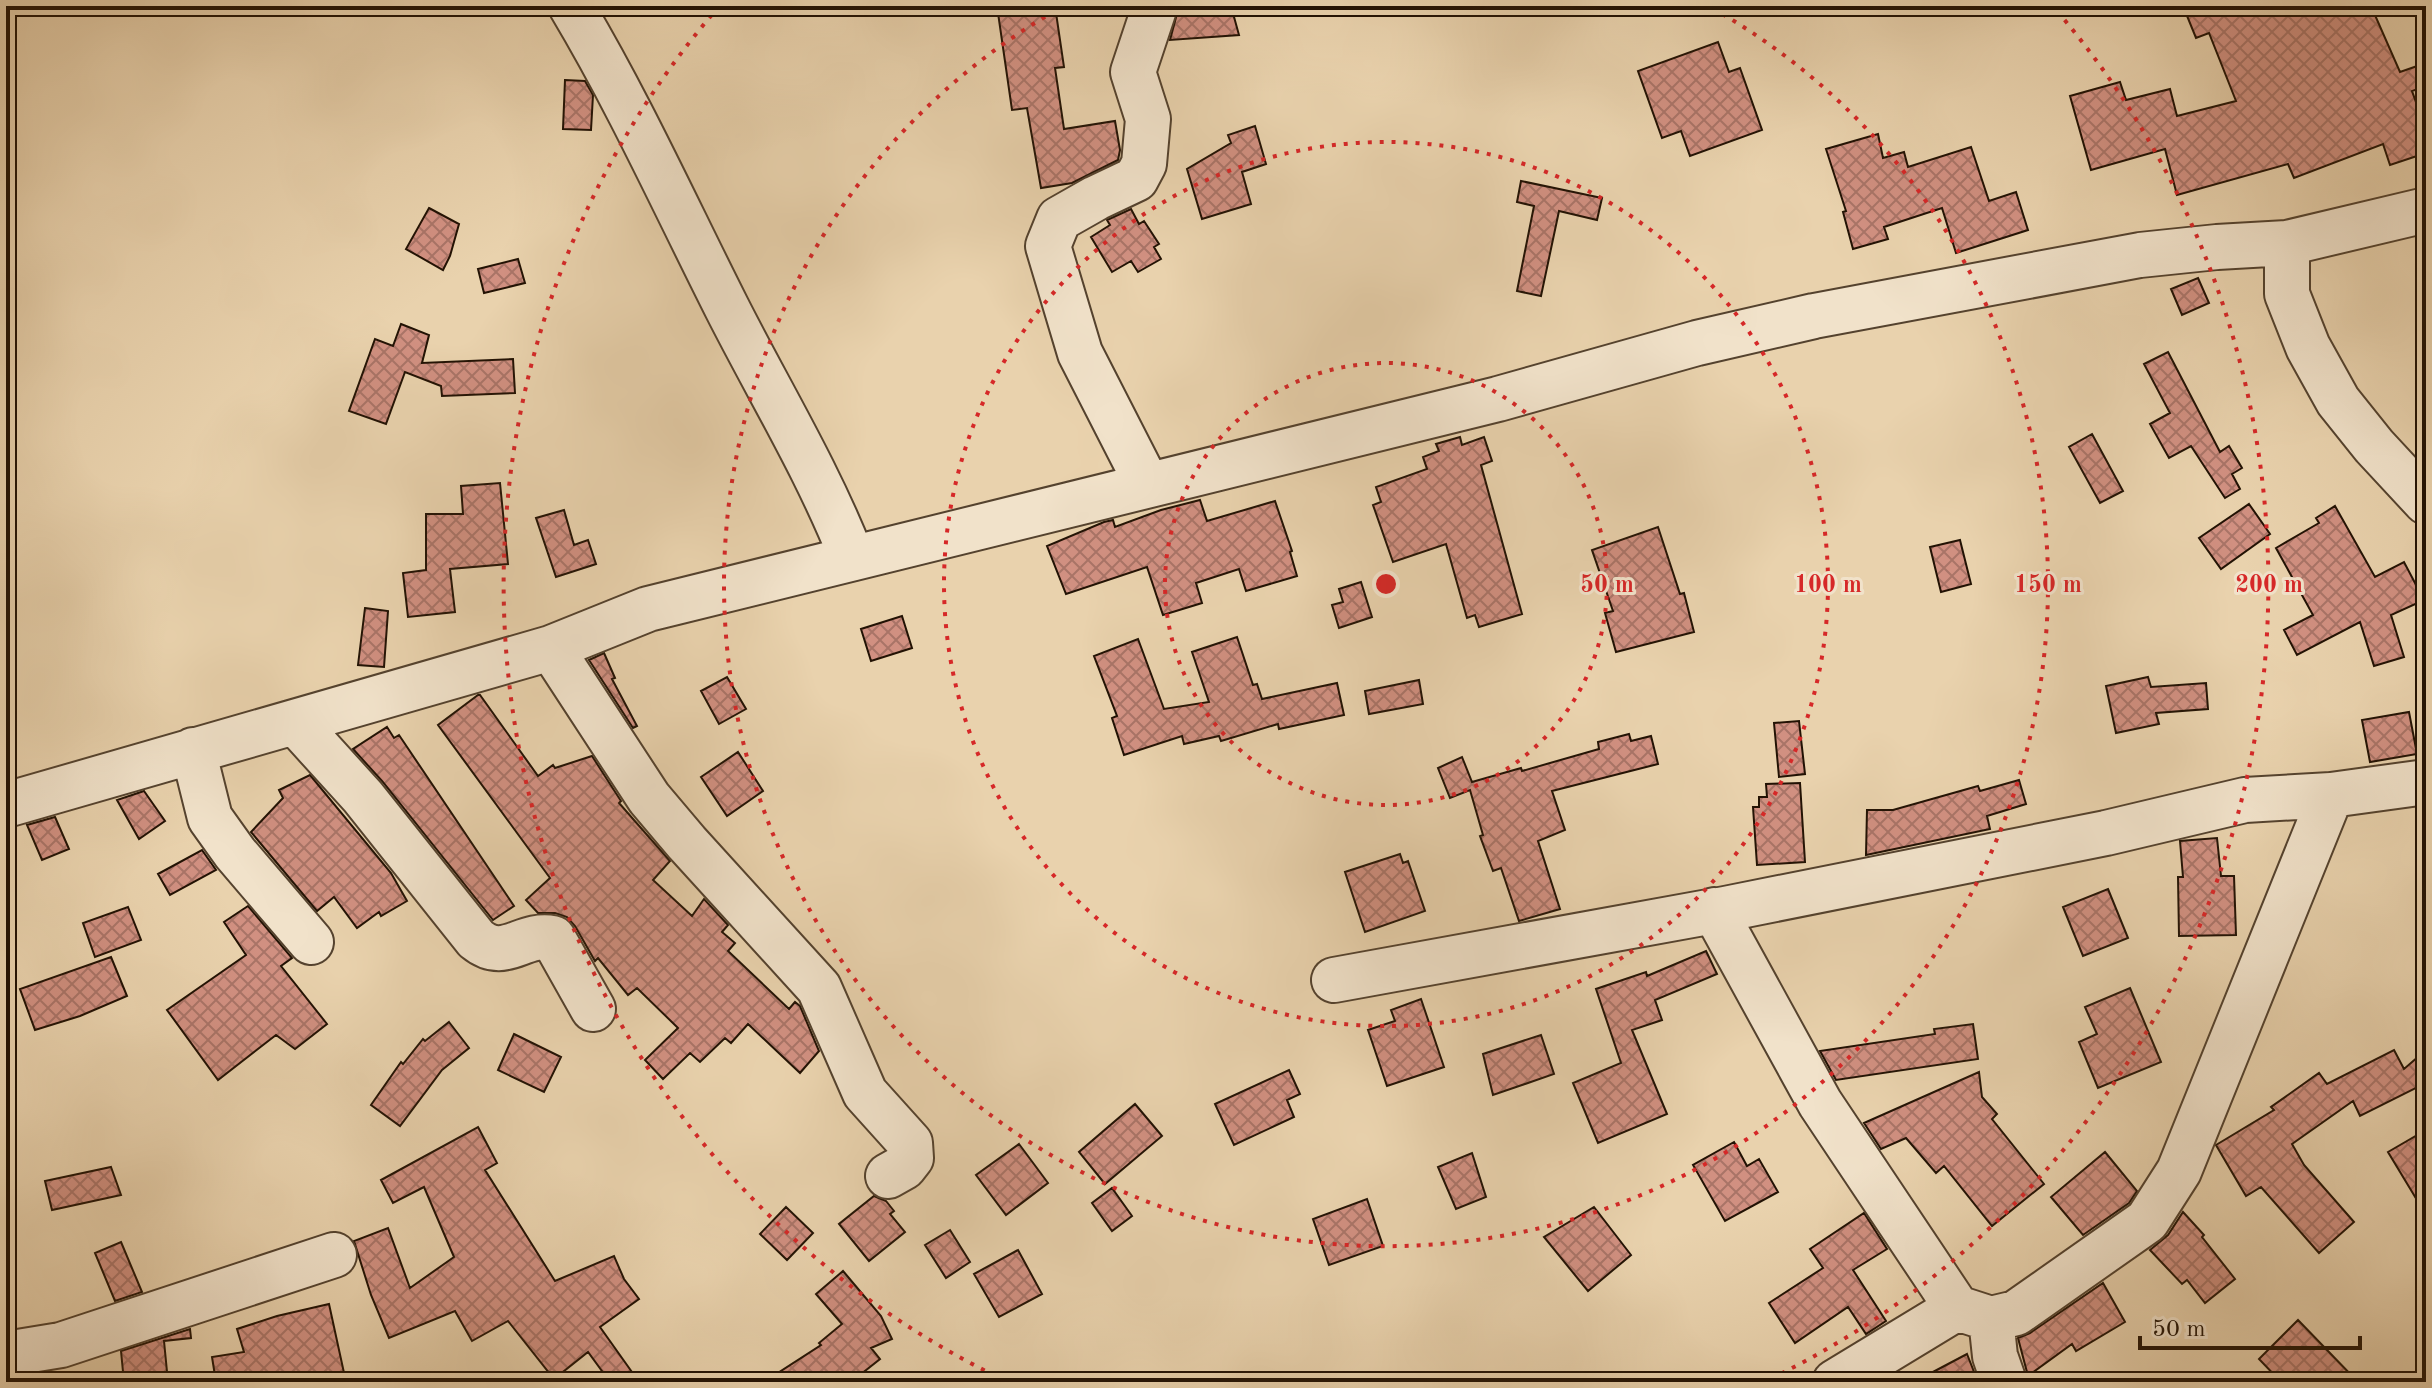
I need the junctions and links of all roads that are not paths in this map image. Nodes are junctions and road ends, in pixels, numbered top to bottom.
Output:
1 (571, 6) edge
2 (1155, 6) edge
3 (2426, 210) edge
4 (2287, 243) junction
5 (1147, 484) junction
6 (2426, 502) edge
7 (852, 558) junction
8 (551, 648) junction
9 (295, 722) junction
10 (193, 750) junction
11 (2426, 782) edge
12 (2331, 795) junction
13 (6, 805) edge
14 (1714, 910) junction
15 (311, 942) dead end
16 (1334, 980) dead end
17 (593, 1009) dead end
18 (888, 1176) dead end
19 (334, 1255) dead end
20 (1974, 1313) junction
21 (6, 1354) edge
22 (1835, 1382) edge
23 (2004, 1382) edge

1 - 7 street
2 - 5 street
3 - 4 street
4 - 5 street
4 - 6 street
5 - 7 street
7 - 8 street
8 - 9 street
8 - 18 street
9 - 10 street
9 - 17 street
10 - 13 street
10 - 15 street
11 - 12 street
12 - 14 street
12 - 20 street
14 - 16 street
14 - 20 street
19 - 21 street
20 - 22 street
20 - 23 street

